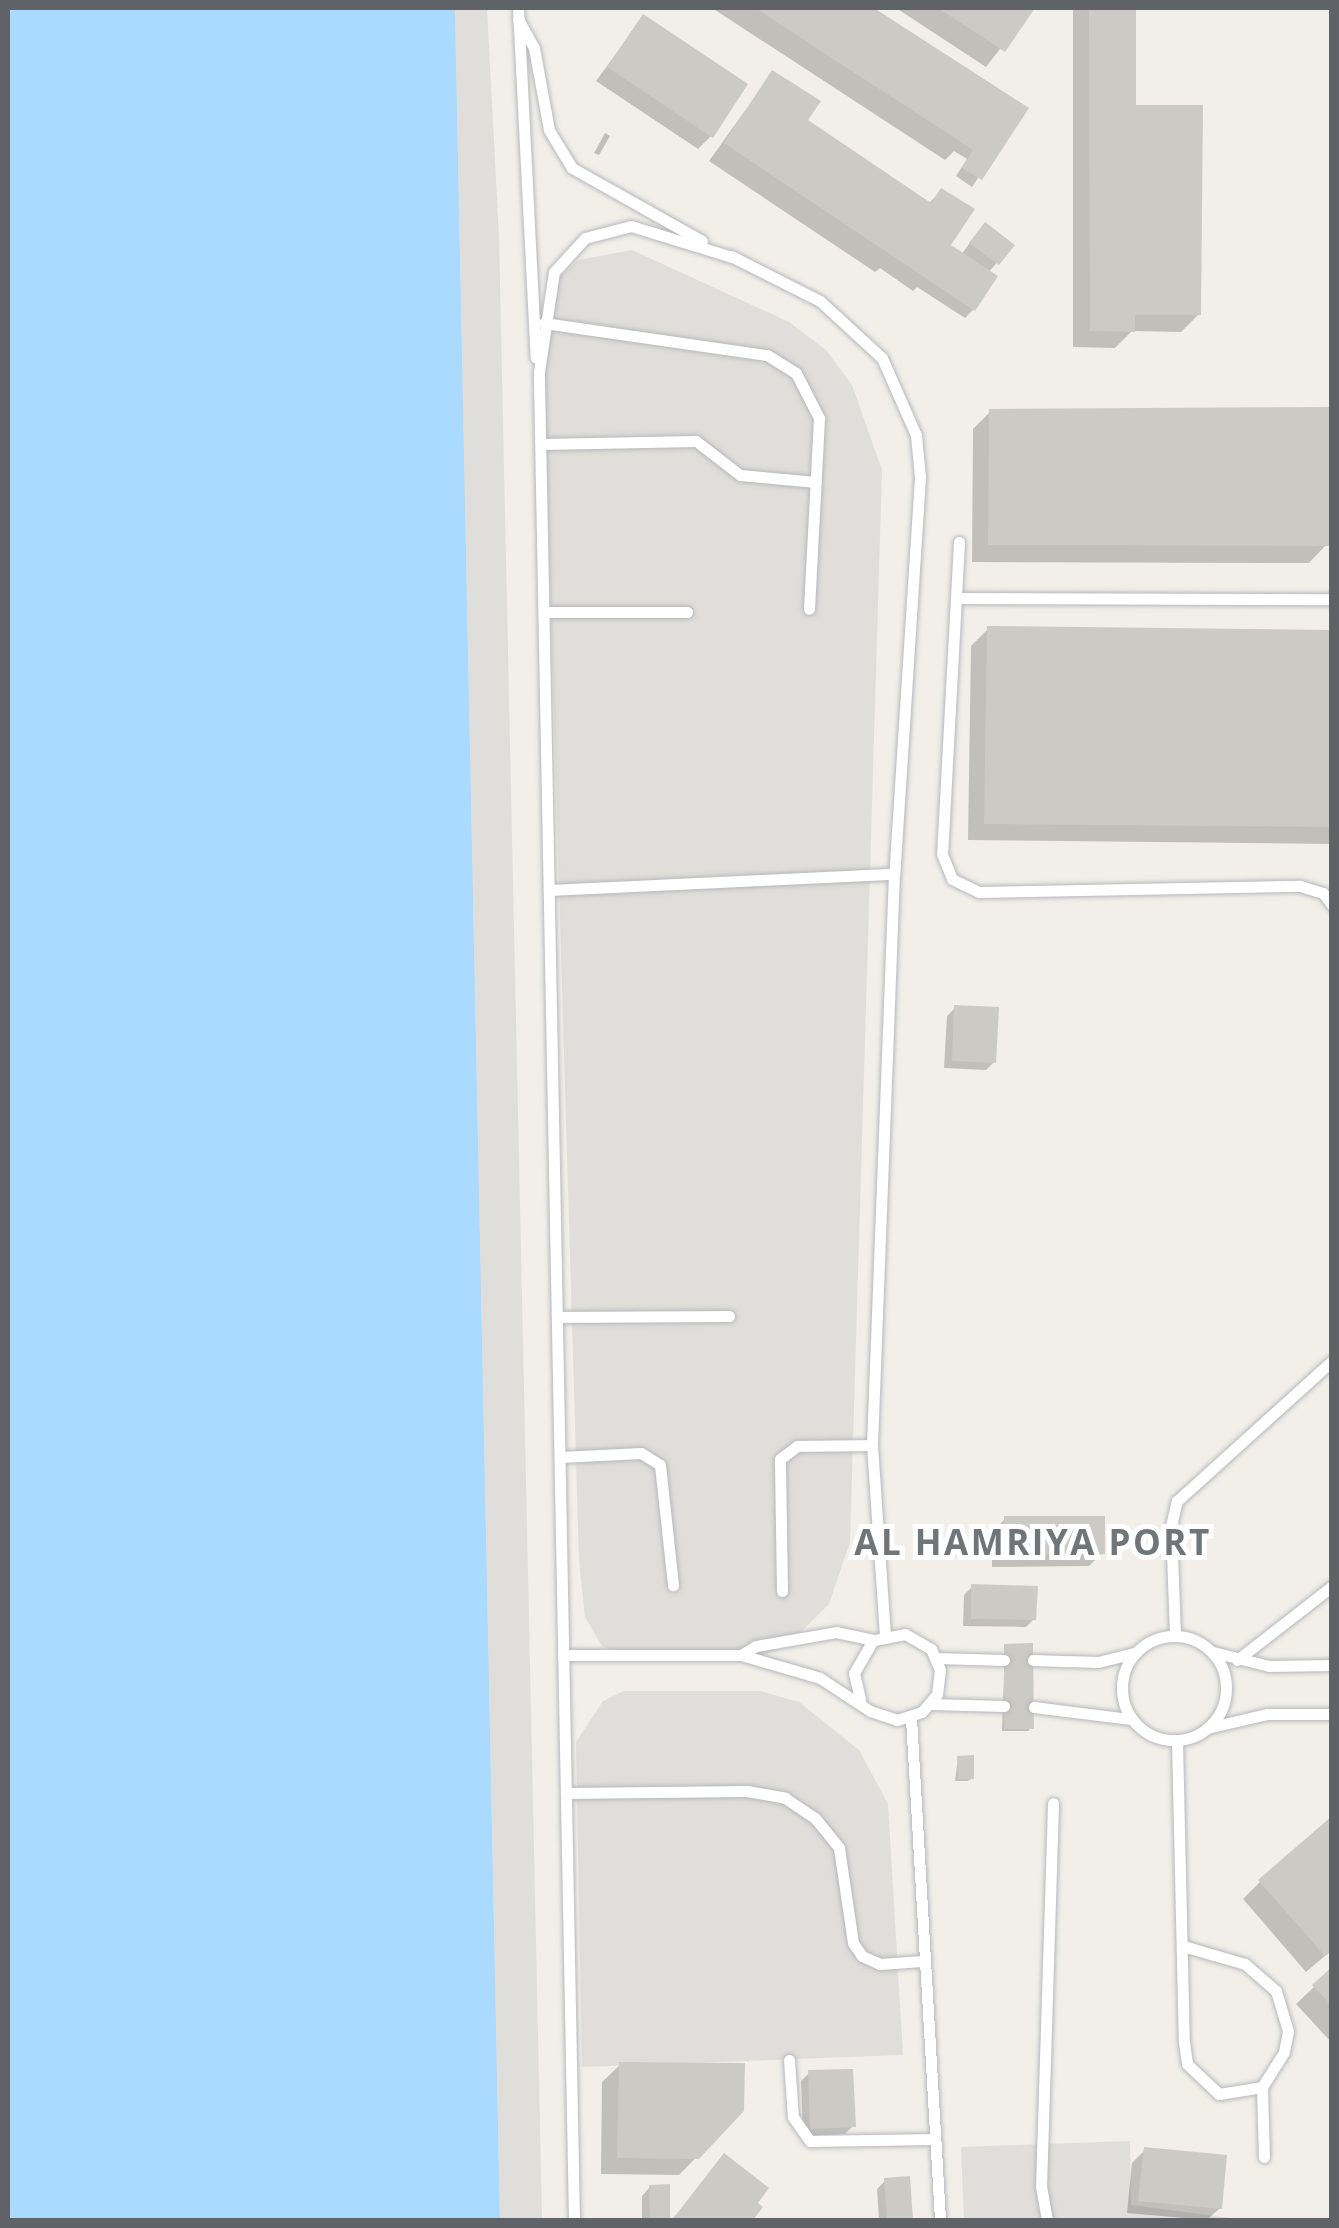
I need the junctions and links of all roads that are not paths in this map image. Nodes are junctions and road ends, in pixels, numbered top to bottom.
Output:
1 (518, 13) edge
2 (735, 258) junction
3 (544, 323) junction
4 (539, 372) junction
5 (541, 444) junction
6 (816, 482) junction
7 (959, 542) dead end
8 (957, 598) junction
9 (1332, 598) edge
10 (810, 610) dead end
11 (544, 612) junction
12 (687, 612) dead end
13 (894, 874) junction
14 (549, 890) junction
15 (1332, 905) edge
16 (729, 1316) dead end
17 (557, 1317) junction
18 (1332, 1361) edge
19 (872, 1445) junction
20 (560, 1457) junction
21 (673, 1586) dead end
22 (1332, 1586) edge
23 (782, 1591) dead end
24 (1175, 1636) junction
25 (879, 1638) junction
26 (1212, 1652) junction
27 (1134, 1653) junction
28 (564, 1655) junction
29 (741, 1655) junction
30 (937, 1658) junction
31 (1004, 1660) dead end
32 (1033, 1660) dead end
33 (1237, 1660) junction
34 (1332, 1664) edge
35 (860, 1700) junction
36 (930, 1704) junction
37 (1004, 1706) dead end
38 (1034, 1707) dead end
39 (1332, 1714) edge
40 (911, 1718) junction
41 (1131, 1719) junction
42 (1208, 1728) junction
43 (1178, 1740) junction
44 (566, 1793) junction
45 (1054, 1803) dead end
46 (1183, 1946) junction
47 (922, 1961) junction
48 (789, 2060) dead end
49 (1262, 2086) junction
50 (934, 2139) junction
51 (1264, 2156) dead end
52 (574, 2220) edge
53 (940, 2220) edge
54 (1046, 2220) edge

1 - 2 lane
1 - 4 lane
2 - 3 lane
2 - 13 lane
3 - 4 lane
3 - 6 lane
4 - 5 lane
5 - 6 lane
5 - 11 lane
6 - 10 lane
7 - 8 lane
8 - 9 lane
8 - 15 lane
11 - 12 lane
11 - 14 lane
13 - 14 lane
13 - 19 lane
14 - 17 lane
16 - 17 lane
17 - 20 lane
18 - 24 lane
19 - 23 lane
19 - 25 lane
20 - 21 lane
20 - 28 lane
22 - 33 lane
24 - 26 lane
24 - 27 lane
25 - 29 lane
25 - 30 lane
25 - 35 lane
26 - 33 lane
26 - 42 lane
27 - 32 lane
27 - 41 lane
28 - 29 lane
28 - 44 lane
29 - 35 lane
30 - 31 lane
30 - 36 lane
33 - 34 lane
35 - 40 lane
36 - 37 lane
36 - 40 lane
38 - 41 lane
39 - 42 lane
40 - 47 lane
41 - 43 lane
42 - 43 lane
43 - 46 lane
44 - 47 lane
44 - 52 lane
45 - 54 lane
46 - 49 lane
46 - 49 lane
47 - 50 lane
48 - 50 lane
49 - 51 lane
50 - 53 lane

